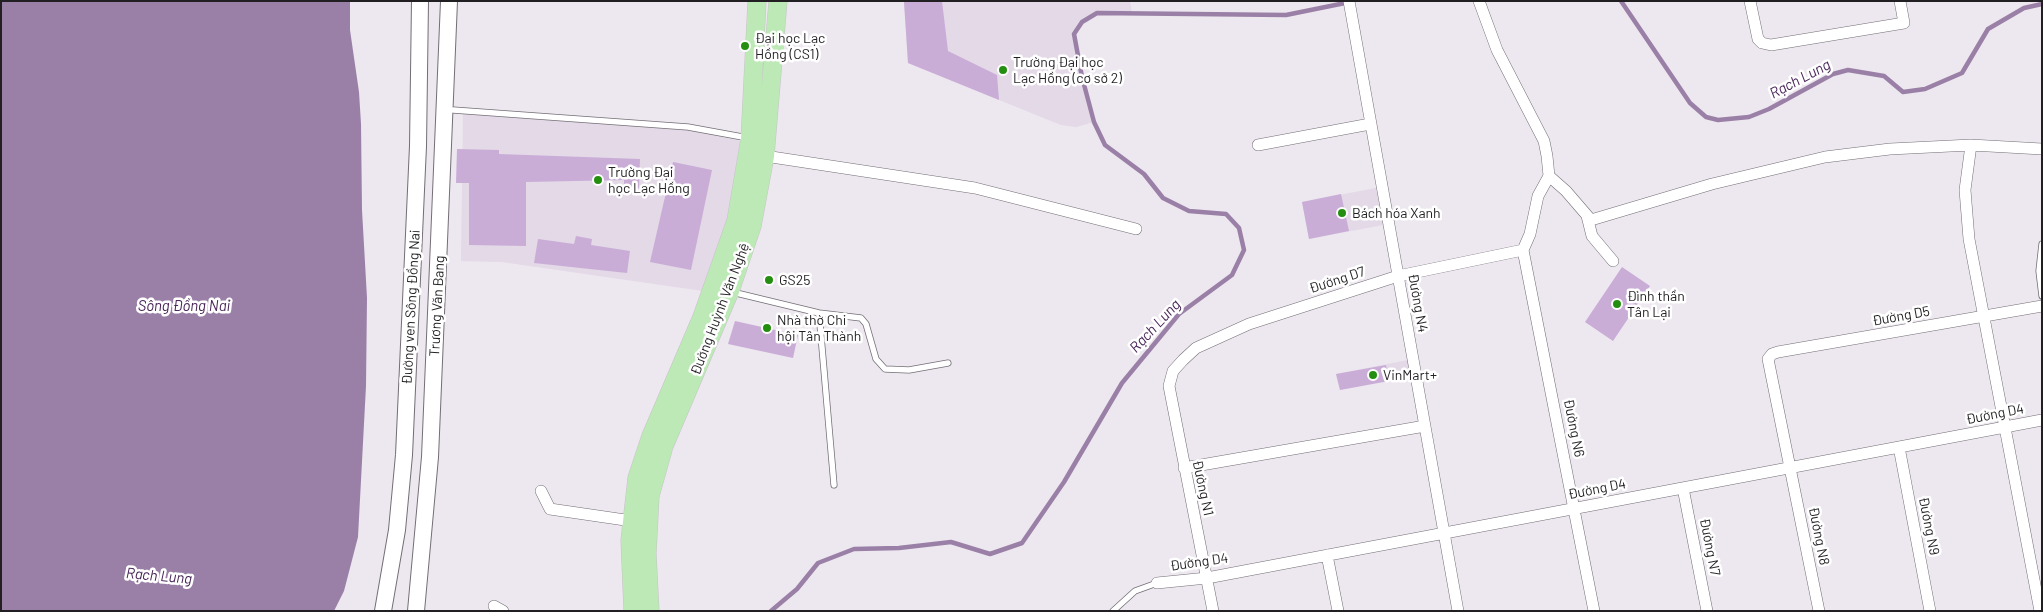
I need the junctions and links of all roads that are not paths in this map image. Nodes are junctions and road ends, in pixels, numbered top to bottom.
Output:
1 (420, 1) edge
2 (449, 1) edge
3 (758, 1) edge
4 (779, 1) edge
5 (1479, 1) edge
6 (1750, 1) edge
7 (1900, 1) edge
8 (1350, 7) edge
9 (453, 110) dead end
10 (1370, 124) junction
11 (750, 139) junction
12 (1258, 145) dead end
13 (1971, 145) junction
14 (2042, 149) edge
15 (765, 156) junction
16 (1549, 176) junction
17 (1587, 216) junction
18 (744, 224) junction
19 (1136, 229) dead end
20 (2042, 244) edge
21 (1523, 250) junction
22 (1613, 261) dead end
23 (1398, 276) junction
24 (730, 291) junction
25 (2042, 296) edge
26 (2042, 306) edge
27 (819, 313) junction
28 (1985, 317) junction
29 (1768, 359) joint
30 (948, 363) dead end
31 (1174, 371) joint
32 (2042, 420) edge
33 (1424, 426) junction
34 (2006, 427) junction
35 (1899, 447) junction
36 (1184, 468) junction
37 (1790, 468) junction
38 (834, 485) dead end
39 (1684, 488) junction
40 (541, 492) dead end
41 (1574, 508) junction
42 (632, 521) junction
43 (1444, 533) junction
44 (1327, 555) junction
45 (1207, 578) junction
46 (1157, 583) joint
47 (383, 610) edge
48 (416, 611) edge
49 (633, 611) edge
50 (650, 611) edge
51 (1113, 611) edge
52 (1213, 611) edge
53 (1338, 611) edge
54 (1458, 611) edge
55 (1594, 611) edge
56 (1707, 611) edge
57 (1819, 611) edge
58 (1930, 611) edge
59 (2040, 611) edge

1 - 47 main road, Đường ven Sông Đồng Nai
2 - 48 main road, Trương Văn Bang
3 - 11 main road, Đường Huỳnh Văn Nghệ
4 - 15 main road, Đường Huỳnh Văn Nghệ
5 - 16 street
6 - 7 street
8 - 10 street, Đường N4
9 - 11 lane
10 - 12 street
10 - 23 street, Đường N4
11 - 18 main road, Đường Huỳnh Văn Nghệ
13 - 14 street
13 - 17 street
13 - 28 street
15 - 18 main road, Đường Huỳnh Văn Nghệ
15 - 19 street
16 - 17 street
16 - 21 street
17 - 22 street
18 - 24 main road, Đường Huỳnh Văn Nghệ
18 - 42 main road, Đường Huỳnh Văn Nghệ
20 - 25 lane
21 - 23 street, Đường D7
21 - 41 street, Đường N6
23 - 31 street, Đường D7
23 - 33 street, Đường N4
24 - 27 lane
24 - 50 main road, Đường Huỳnh Văn Nghệ
26 - 28 street, Đường D5
27 - 30 lane
27 - 38 lane
28 - 29 street, Đường D5
28 - 34 street
29 - 37 street, Đường N8
31 - 36 street, Đường N1
32 - 34 street, Đường D4
33 - 36 street
33 - 43 street, Đường N4
34 - 35 street, Đường D4
34 - 59 street
35 - 37 street, Đường D4
35 - 58 street, Đường N9
36 - 45 street, Đường N1
37 - 39 street, Đường D4
37 - 57 street, Đường N8
39 - 41 street, Đường D4
39 - 56 street, Đường N7
40 - 42 street
41 - 43 street, Đường D4
41 - 55 street, Đường N6
42 - 49 main road, Đường Huỳnh Văn Nghệ
43 - 44 street, Đường D4
43 - 54 street, Đường N4
44 - 45 street, Đường D4
44 - 53 street
45 - 46 street, Đường D4
45 - 52 street, Đường N1
46 - 51 lane

